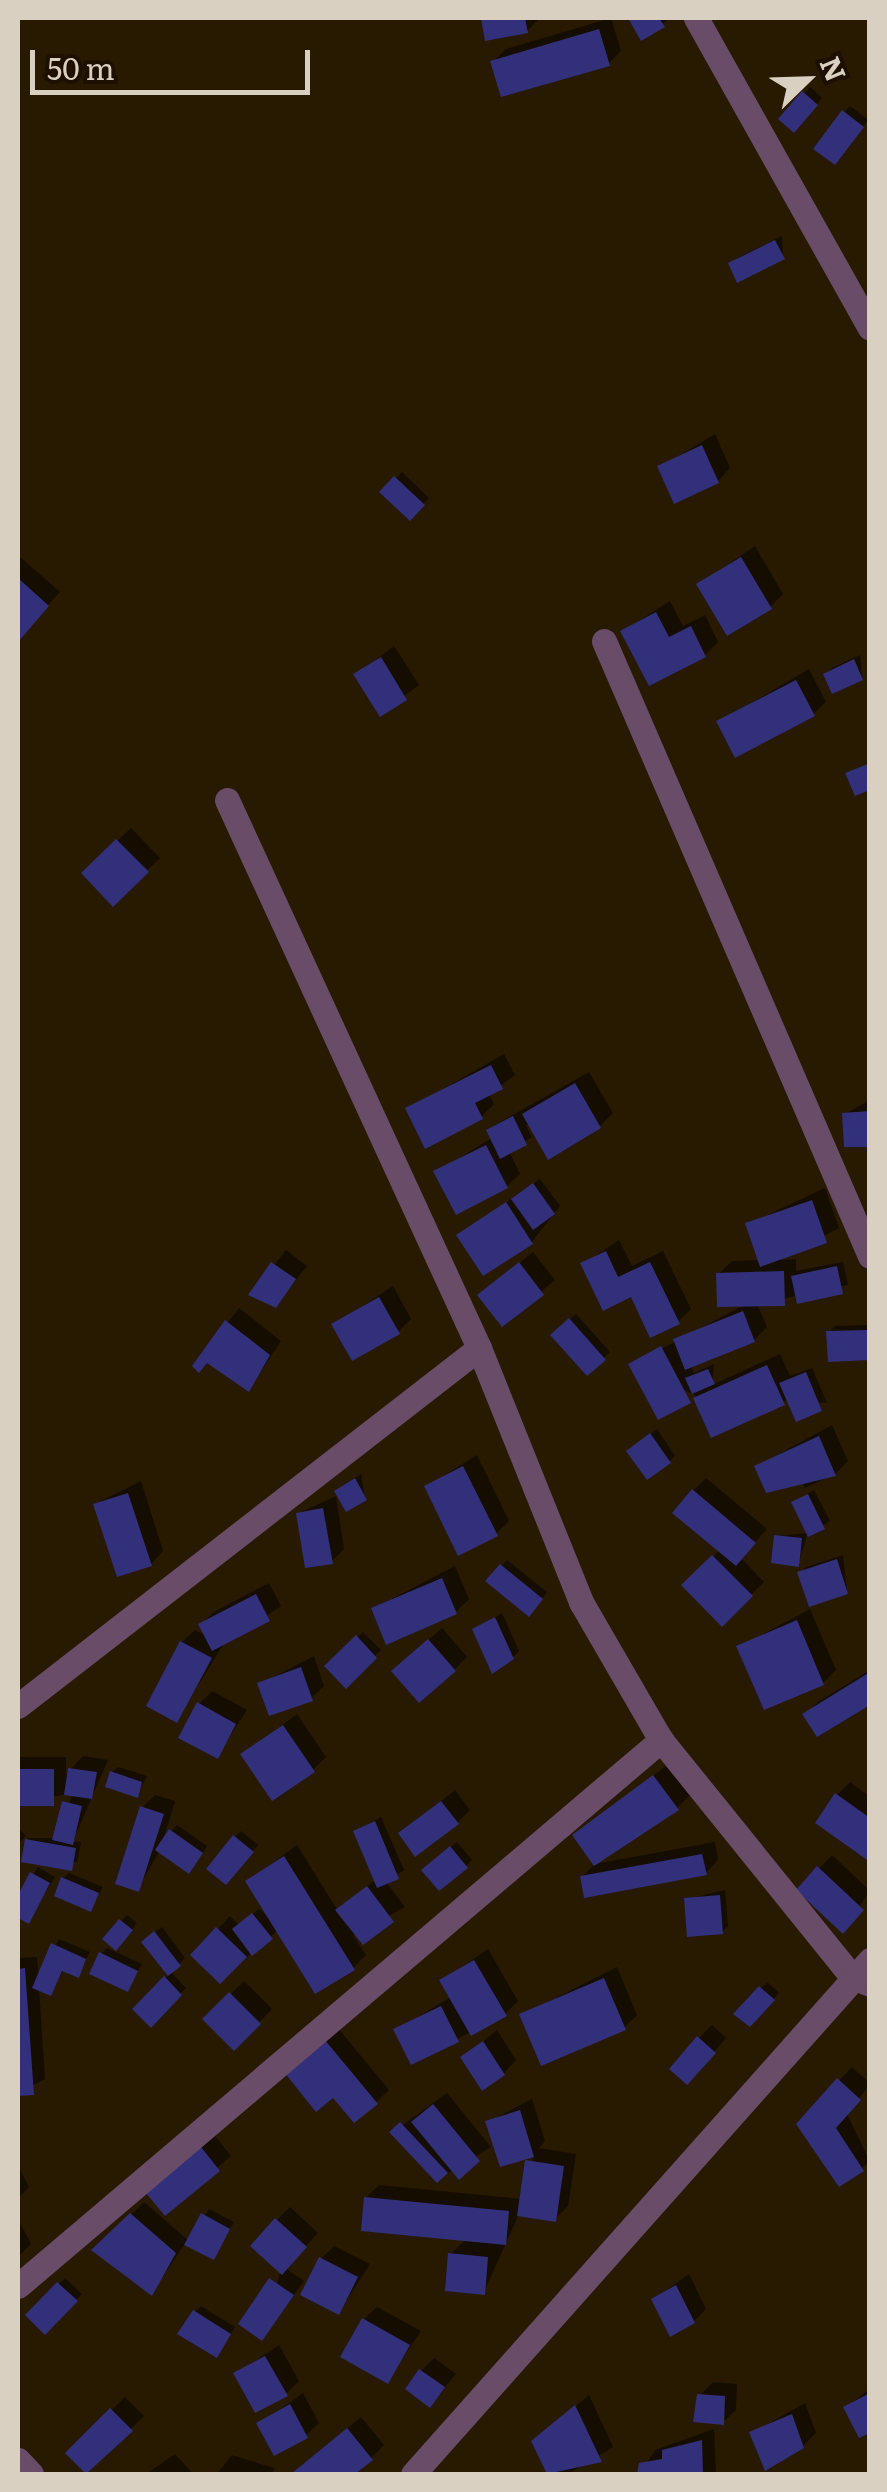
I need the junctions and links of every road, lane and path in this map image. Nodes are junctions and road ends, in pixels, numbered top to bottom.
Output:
1 (696, 18) edge
2 (870, 328) edge
3 (604, 641) dead end
4 (227, 800) dead end
5 (870, 1256) edge
6 (479, 1348) junction
7 (18, 1706) edge
8 (661, 1740) junction
9 (864, 1974) edge
10 (18, 2286) edge
11 (18, 2460) edge
12 (30, 2474) edge
13 (413, 2474) edge

1 - 2 street
3 - 5 street
4 - 6 street
6 - 7 street
6 - 8 street
8 - 9 street
8 - 10 street
9 - 13 street
11 - 12 street

